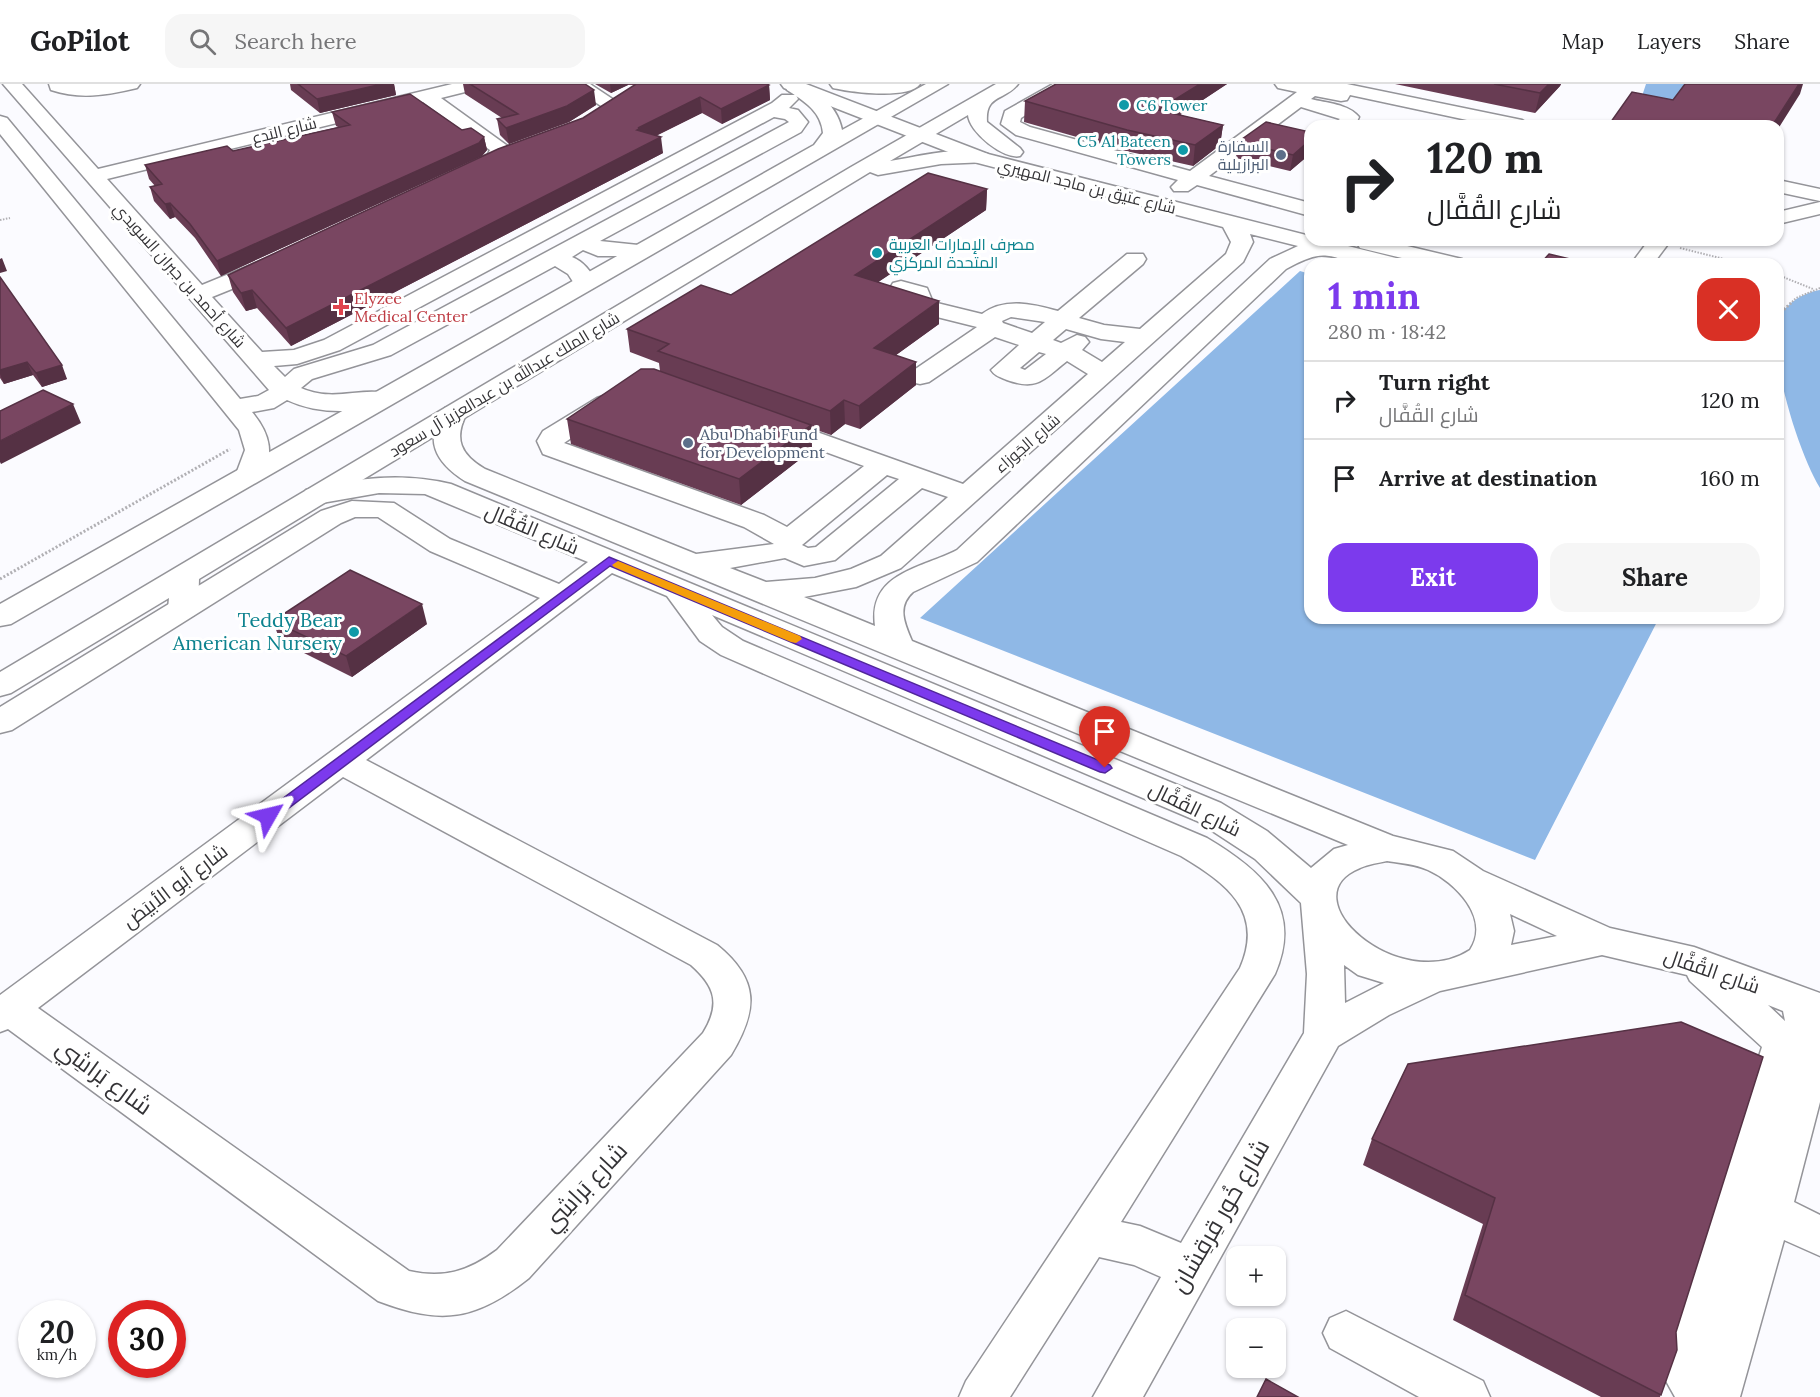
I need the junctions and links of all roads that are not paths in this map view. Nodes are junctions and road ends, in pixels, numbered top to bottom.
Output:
1 (131, 84) edge
2 (475, 84) edge
3 (578, 84) edge
4 (831, 84) edge
5 (839, 84) edge
6 (911, 84) edge
7 (1009, 84) edge
8 (1066, 84) edge
9 (1284, 84) edge
10 (61, 85) edge
11 (791, 85) edge
12 (948, 87) edge
13 (19, 92) edge
14 (1309, 92) edge
15 (427, 96) junction
16 (984, 99) junction
17 (771, 111) junction
18 (1277, 116) junction
19 (893, 118) junction
20 (596, 119) edge
21 (1349, 120) edge
22 (1447, 120) edge
23 (1484, 120) edge
24 (0, 122) edge
25 (1304, 122) edge
26 (936, 126) junction
27 (919, 136) junction
28 (821, 149) junction
29 (516, 151) edge
30 (495, 158) junction
31 (981, 158) junction
32 (1016, 160) junction
33 (858, 171) junction
34 (93, 176) junction
35 (1196, 179) junction
36 (448, 181) edge
37 (1784, 181) edge
38 (1784, 187) edge
39 (1820, 189) edge
40 (1025, 191) dead end
41 (1168, 191) junction
42 (1784, 194) edge
43 (1820, 195) edge
44 (1820, 202) edge
45 (1304, 208) edge
46 (1820, 208) edge
47 (1197, 214) junction
48 (785, 215) junction
49 (1784, 217) edge
50 (1141, 220) dead end
51 (1236, 232) junction
52 (1304, 233) edge
53 (1304, 236) edge
54 (582, 241) junction
55 (1304, 246) edge
56 (1342, 246) edge
57 (1392, 246) edge
58 (1434, 246) edge
59 (1656, 246) edge
60 (640, 251) junction
61 (291, 256) edge
62 (1290, 256) junction
63 (552, 257) junction
64 (1375, 258) edge
65 (1460, 258) edge
66 (1647, 258) edge
67 (1135, 259) dead end
68 (585, 282) junction
69 (901, 288) edge
70 (198, 294) junction
71 (1062, 321) junction
72 (991, 325) junction
73 (1086, 328) junction
74 (1147, 336) junction
75 (1036, 342) junction
76 (1063, 351) junction
77 (256, 360) junction
78 (1105, 374) junction
79 (920, 377) dead end
80 (985, 380) dead end
81 (284, 390) junction
82 (622, 395) edge
83 (381, 399) junction
84 (1069, 406) junction
85 (235, 407) junction
86 (454, 413) junction
87 (744, 414) edge
88 (1117, 416) junction
89 (1046, 427) junction
90 (1084, 447) junction
91 (884, 464) junction
92 (249, 474) junction
93 (918, 477) junction
94 (484, 478) junction
95 (450, 494) junction
96 (968, 495) junction
97 (316, 496) junction
98 (789, 544) junction
99 (609, 561) junction
100 (891, 562) junction
101 (921, 574) junction
102 (184, 575) junction
103 (685, 577) junction
104 (757, 591) junction
105 (561, 596) junction
106 (183, 609) junction
107 (0, 617) edge
108 (901, 650) junction
109 (0, 686) edge
110 (0, 722) edge
111 (1026, 735) junction
112 (964, 748) junction
113 (341, 761) junction
114 (1387, 848) junction
115 (1473, 881) junction
116 (1320, 907) junction
117 (1602, 941) junction
118 (1694, 962) junction
119 (1469, 969) junction
120 (1429, 979) junction
121 (1810, 1005) edge
122 (5, 1012) edge
123 (1324, 1035) junction
124 (1805, 1052) edge
125 (1752, 1203) junction
126 (1086, 1234) junction
127 (1820, 1236) edge
128 (1190, 1269) junction
129 (1346, 1333) dead end
130 (1697, 1392) edge
131 (1452, 1394) edge
132 (983, 1397) edge
133 (1117, 1397) edge

1 - 10 street
2 - 15 street, شارع البَدع
3 - 20 street
4 - 19 street, شارع عتيق بن ماجد المهيري
5 - 6 street
7 - 16 street, شارع الملك عبدالله بن عبدالعزيز آل سعود
8 - 35 street
9 - 14 street
10 - 13 street
11 - 17 street
11 - 19 street, شارع عتيق بن ماجد المهيري
11 - 28 street
12 - 19 street
13 - 34 street, شارع أحمد بن جبران السويدي
14 - 18 street
14 - 21 street
14 - 22 street
14 - 23 street
15 - 30 street
15 - 34 street, شارع البَدع
16 - 26 street, شارع الملك عبدالله بن عبدالعزيز آل سعود
16 - 32 street
17 - 54 street
17 - 77 street
18 - 25 street
18 - 35 street
19 - 26 street, شارع عتيق بن ماجد المهيري
19 - 27 street, شارع عتيق بن ماجد المهيري
19 - 28 street
19 - 48 street
24 - 85 street, شارع أحمد بن جبران السويدي
26 - 27 street, شارع الملك عبدالله بن عبدالعزيز آل سعود
26 - 32 street, شارع عتيق بن ماجد المهيري
27 - 31 street, شارع عتيق بن ماجد المهيري
27 - 33 street, شارع الملك عبدالله بن عبدالعزيز آل سعود
28 - 60 street
29 - 30 street
30 - 36 street
31 - 32 street, شارع عتيق بن ماجد المهيري
31 - 33 street
32 - 40 street
32 - 41 street, شارع عتيق بن ماجد المهيري
32 - 47 street, شارع عتيق بن ماجد المهيري
33 - 48 street, شارع الملك عبدالله بن عبدالعزيز آل سعود
34 - 70 street, شارع أحمد بن جبران السويدي
35 - 41 street
35 - 45 street
37 - 39 street
38 - 43 street
41 - 52 street, شارع عتيق بن ماجد المهيري
42 - 44 street
46 - 49 street
47 - 50 street
47 - 51 street, شارع عتيق بن ماجد المهيري
48 - 86 street, شارع الملك عبدالله بن عبدالعزيز آل سعود
51 - 53 street, شارع عتيق بن ماجد المهيري
51 - 62 street
51 - 74 street, شارع الجَوزاء
54 - 60 street
54 - 63 street
55 - 62 street
56 - 64 street, شارع عتيق بن ماجد المهيري
57 - 65 street
58 - 65 street
59 - 66 street
60 - 68 street
61 - 70 street
62 - 88 street
63 - 68 street
63 - 81 street
67 - 71 street
68 - 83 street
69 - 72 street
70 - 77 street, شارع أحمد بن جبران السويدي
71 - 72 street
71 - 73 street
71 - 75 street
72 - 75 street
72 - 79 street
73 - 74 street
73 - 76 street
74 - 78 street, شارع الجَوزاء
75 - 76 street
75 - 76 street
76 - 78 street
77 - 81 street, شارع أحمد بن جبران السويدي
78 - 84 street, شارع الجَوزاء
80 - 84 street
81 - 83 street, شارع أحمد بن جبران السويدي
81 - 85 street
82 - 98 street
83 - 92 street
84 - 88 street
84 - 89 street, شارع الجَوزاء
85 - 92 street, شارع أحمد بن جبران السويدي
86 - 94 street, شارع القُفَّال
86 - 97 street, شارع الملك عبدالله بن عبدالعزيز آل سعود
87 - 91 street
88 - 90 street
89 - 90 street
89 - 96 street, شارع الجَوزاء
90 - 101 street
91 - 93 street
91 - 98 street
92 - 107 street
93 - 96 street
93 - 98 street
94 - 95 street
94 - 103 street, شارع القُفَّال
95 - 97 street, شارع القُفَّال
95 - 99 street, شارع القُفَّال
96 - 100 street, شارع الجَوزاء
97 - 102 street, شارع الملك عبدالله بن عبدالعزيز آل سعود
98 - 103 street
99 - 103 street, شارع القُفَّال
99 - 105 street, شارع أبو الأبيَض
100 - 101 street
100 - 104 street, شارع الجَوزاء
101 - 108 street
102 - 106 street
102 - 109 street, شارع الملك عبدالله بن عبدالعزيز آل سعود
103 - 104 street, شارع القُفَّال
103 - 111 street, شارع القُفَّال
103 - 112 street
104 - 108 street, شارع القُفَّال
105 - 106 street
105 - 113 street, شارع أبو الأبيَض
106 - 110 street
108 - 114 street, شارع القُفَّال
111 - 112 street
111 - 116 street, شارع القُفَّال
112 - 126 street
113 - 122 street, شارع أبو الأبيَض
113 - 122 street, شارع بَراشِي
114 - 115 street
114 - 116 street
115 - 117 street, شارع القُفَّال
115 - 119 street
116 - 120 street
116 - 123 street, شارع خُور قِرقِشان
117 - 118 street, شارع القُفَّال
117 - 119 street, شارع القُفَّال
118 - 121 street, شارع القُفَّال
118 - 124 street
119 - 120 street
120 - 123 street, شارع خُور قِرقِشان
121 - 124 street
123 - 128 street, شارع خُور قِرقِشان
124 - 125 street
125 - 127 street
125 - 130 street
126 - 128 street
126 - 132 street
128 - 133 street, شارع خُور قِرقِشان
129 - 131 street

